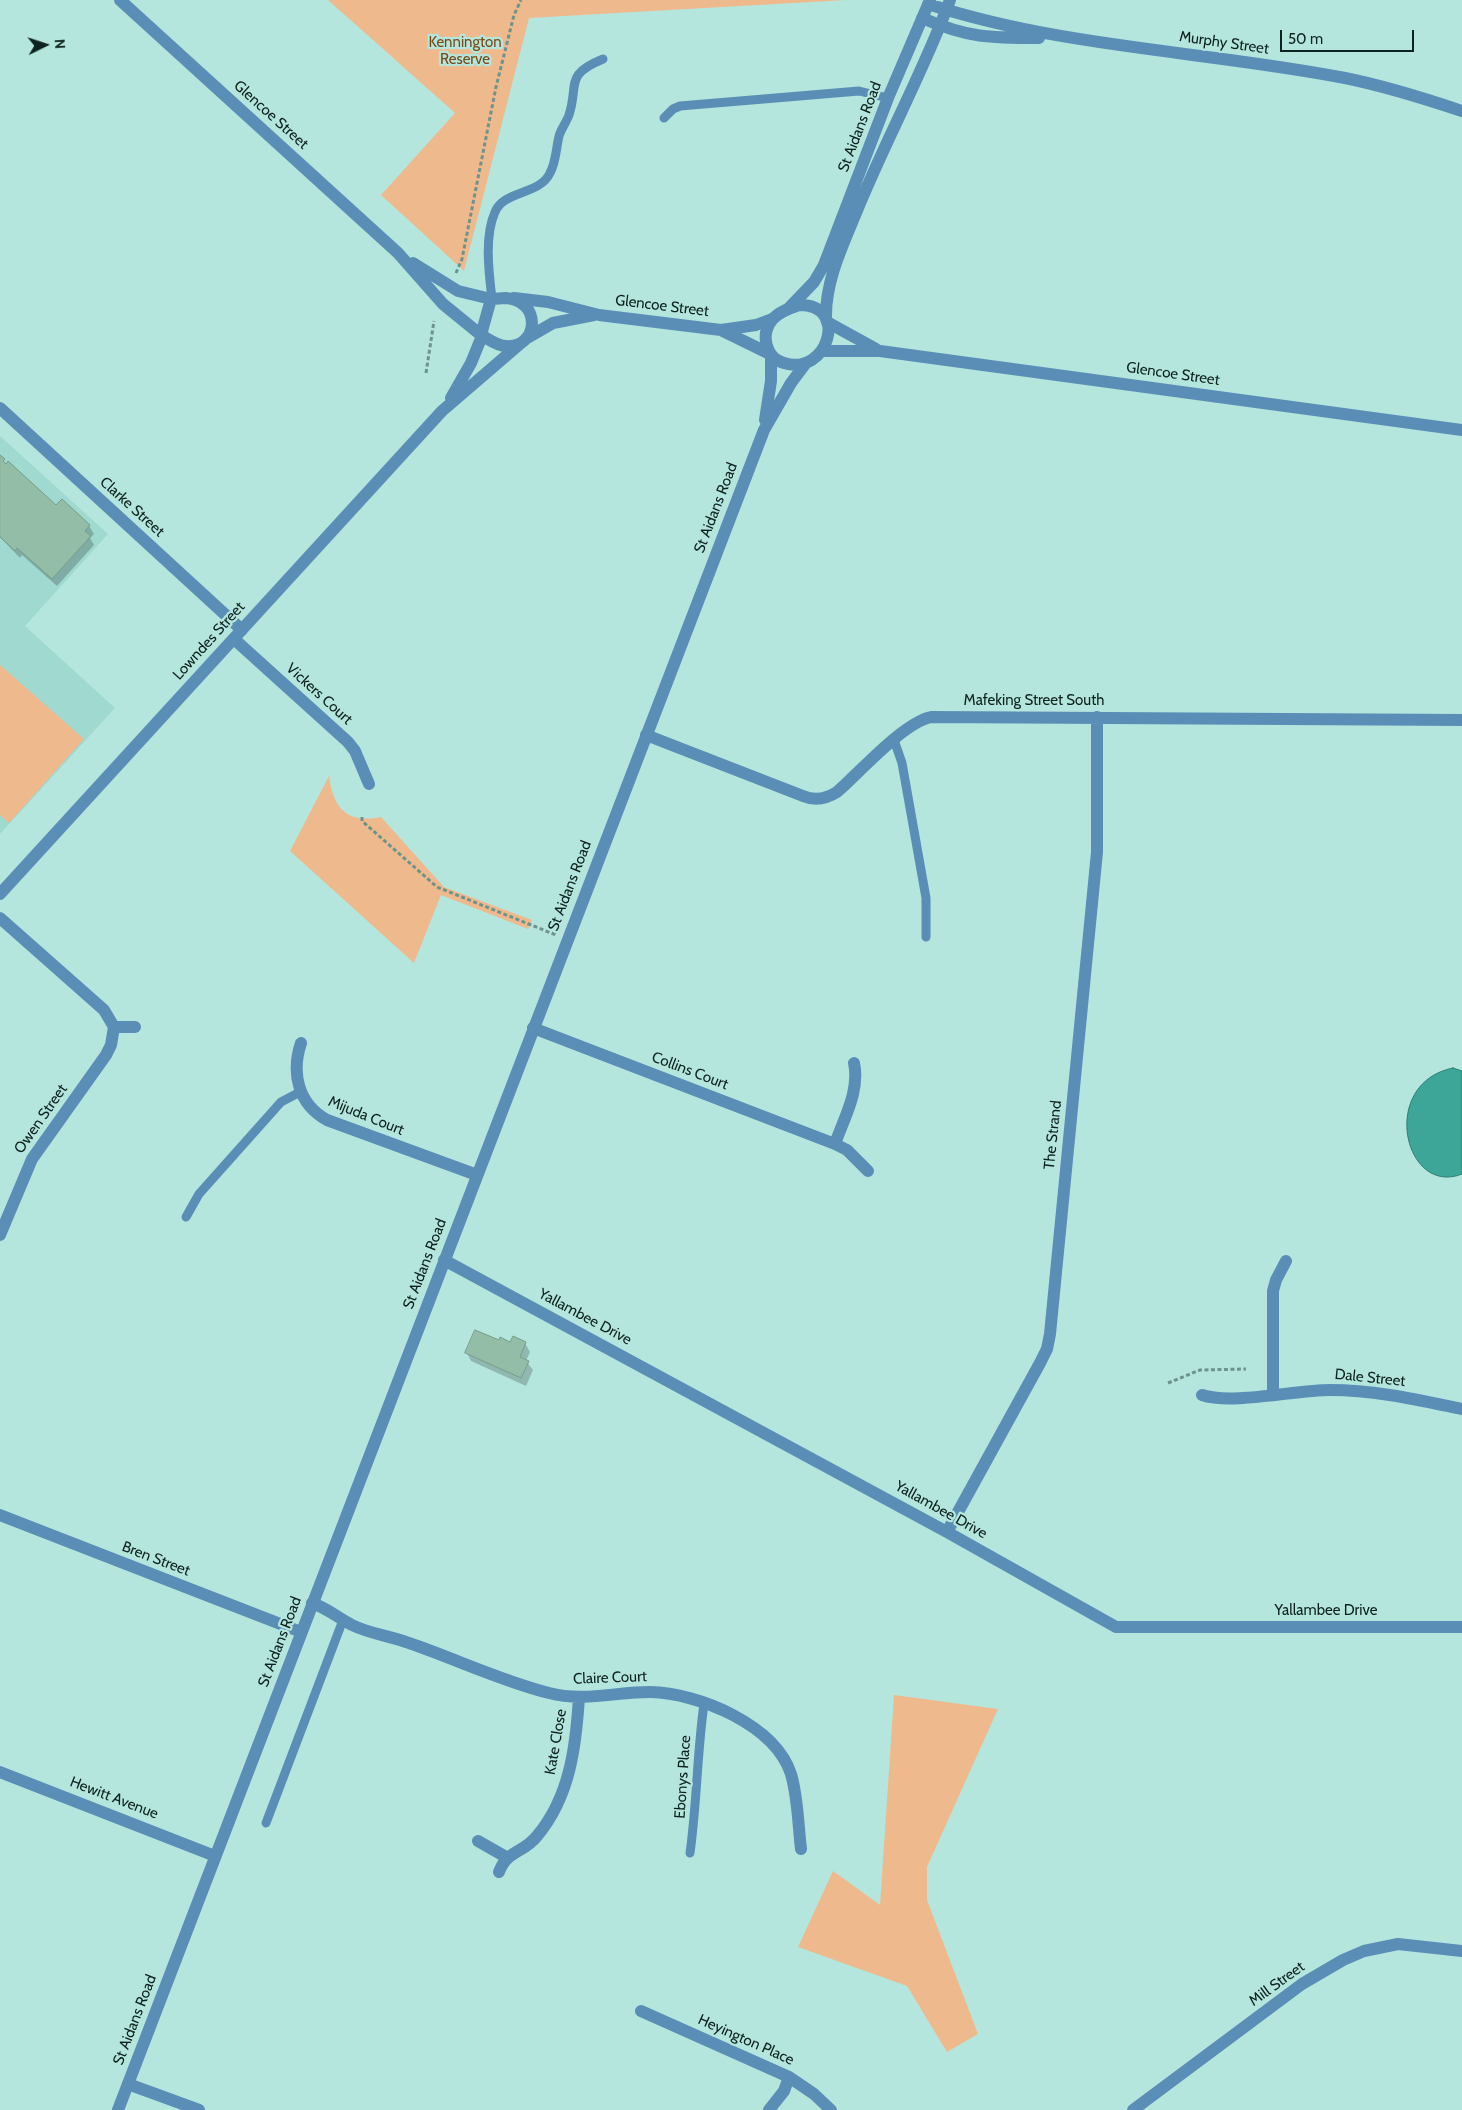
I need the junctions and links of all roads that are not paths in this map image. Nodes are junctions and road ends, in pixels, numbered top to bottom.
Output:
1 (120, 0) edge
2 (929, 2) edge
3 (948, 5) edge
4 (922, 18) junction
5 (940, 26) junction
6 (1066, 38) junction
7 (603, 59) dead end
8 (888, 98) junction
9 (1462, 111) edge
10 (664, 118) dead end
11 (400, 254) junction
12 (514, 298) junction
13 (491, 299) junction
14 (789, 308) junction
15 (599, 315) junction
16 (772, 320) junction
17 (826, 321) junction
18 (721, 330) junction
19 (482, 335) junction
20 (524, 340) junction
21 (822, 351) junction
22 (880, 351) junction
23 (769, 355) junction
24 (806, 363) junction
25 (0, 408) edge
26 (442, 411) junction
27 (764, 430) junction
28 (1462, 430) edge
29 (238, 634) junction
30 (1097, 717) junction
31 (1462, 720) edge
32 (646, 735) junction
33 (894, 740) junction
34 (369, 784) dead end
35 (0, 894) edge
36 (0, 918) edge
37 (926, 937) dead end
38 (114, 1027) junction
39 (135, 1027) dead end
40 (533, 1028) junction
41 (301, 1043) dead end
42 (854, 1063) dead end
43 (300, 1092) junction
44 (834, 1144) junction
45 (868, 1171) dead end
46 (477, 1175) junction
47 (186, 1217) dead end
48 (0, 1235) edge
49 (444, 1260) junction
50 (1286, 1260) dead end
51 (1274, 1394) junction
52 (1202, 1395) dead end
53 (1462, 1409) edge
54 (0, 1515) edge
55 (947, 1532) junction
56 (312, 1603) junction
57 (343, 1620) junction
58 (1462, 1627) edge
59 (301, 1632) junction
60 (579, 1697) junction
61 (704, 1704) junction
62 (0, 1772) edge
63 (266, 1823) dead end
64 (478, 1841) dead end
65 (801, 1849) dead end
66 (690, 1853) dead end
67 (215, 1856) junction
68 (506, 1857) junction
69 (499, 1872) dead end
70 (1462, 1951) edge
71 (641, 2011) dead end
72 (789, 2077) junction
73 (128, 2084) junction
74 (118, 2110) edge
75 (199, 2110) edge
76 (769, 2110) edge
77 (831, 2110) edge
78 (1133, 2110) edge

1 - 11 street, Glencoe Street
2 - 3 street, Murphy Street
2 - 4 street, St Aidans Road
3 - 5 street, St Aidans Road
3 - 6 street, Murphy Street
4 - 5 street, Murphy Street
4 - 8 street, St Aidans Road
5 - 6 street, Murphy Street
5 - 17 street, St Aidans Road
6 - 9 street, Murphy Street
7 - 13 lane
8 - 10 lane
8 - 14 street, St Aidans Road
11 - 13 street, Glencoe Street
11 - 19 street, Glencoe Street
12 - 13 street
12 - 15 street, Glencoe Street
12 - 20 street
13 - 19 street
14 - 16 street
14 - 17 street
15 - 18 street, Glencoe Street
15 - 20 street, Glencoe Street
16 - 18 street, Glencoe Street
16 - 23 street
17 - 21 street
17 - 22 street, Glencoe Street
18 - 23 street, Glencoe Street
19 - 20 street
19 - 26 street, Lowndes Street
20 - 26 street, Lowndes Street
21 - 22 street, Glencoe Street
21 - 24 street
22 - 28 street, Glencoe Street
23 - 24 street
23 - 27 street, St Aidans Road
24 - 27 street, St Aidans Road
25 - 29 street, Clarke Street
26 - 29 street, Lowndes Street
27 - 32 street, St Aidans Road
29 - 34 street, Vickers Court
29 - 35 street, Lowndes Street
30 - 31 street, Mafeking Street South
30 - 33 street, Mafeking Street South
30 - 55 street, The Strand
32 - 33 street, Mafeking Street South
32 - 40 street, St Aidans Road
33 - 37 lane
36 - 38 street
38 - 39 street
38 - 48 street, Owen Street
40 - 44 street, Collins Court
40 - 46 street, St Aidans Road
41 - 43 street, Mijuda Court
42 - 44 street
43 - 46 street, Mijuda Court
43 - 47 lane
44 - 45 street, Collins Court
46 - 49 street, St Aidans Road
49 - 55 street, Yallambee Drive
49 - 56 street, St Aidans Road
50 - 51 street
51 - 52 street, Dale Street
51 - 53 street, Dale Street
54 - 59 street, Bren Street
55 - 58 street, Yallambee Drive
56 - 57 street, Claire Court
56 - 59 street, St Aidans Road
57 - 60 street, Claire Court
57 - 63 lane
59 - 67 street, St Aidans Road
60 - 61 street, Claire Court
60 - 68 street, Kate Close
61 - 65 street, Claire Court
61 - 66 lane, Ebonys Place
62 - 67 street, Hewitt Avenue
64 - 68 street
67 - 73 street, St Aidans Road
68 - 69 street
70 - 78 street, Mill Street
71 - 72 street, Heyington Place
72 - 76 street
72 - 77 street, Heyington Place
73 - 74 street, St Aidans Road
73 - 75 street

